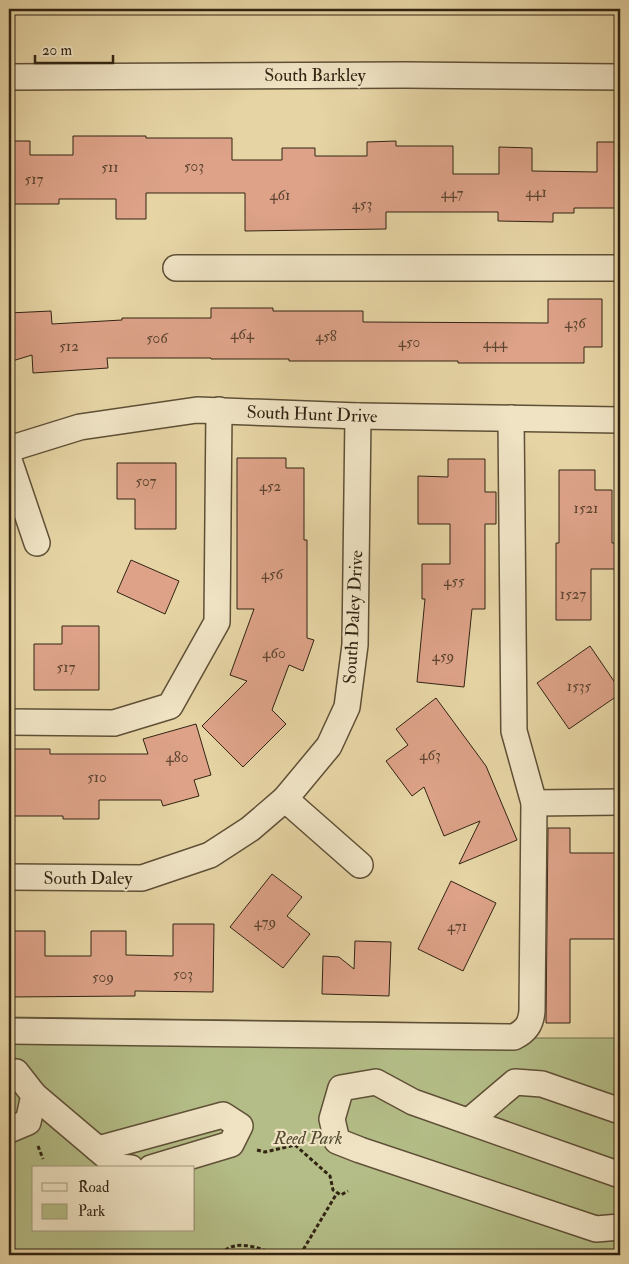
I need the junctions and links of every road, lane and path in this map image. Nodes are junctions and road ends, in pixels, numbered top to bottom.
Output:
1 (9, 77) edge
2 (620, 77) edge
3 (176, 268) dead end
4 (620, 268) edge
5 (219, 410) junction
6 (358, 416) junction
7 (511, 418) junction
8 (620, 420) edge
9 (9, 449) edge
10 (9, 460) edge
11 (36, 542) dead end
12 (9, 722) edge
13 (285, 799) junction
14 (620, 802) edge
15 (534, 803) junction
16 (360, 865) dead end
17 (9, 878) edge
18 (9, 1031) edge
19 (9, 1072) edge
20 (34, 1095) junction
21 (620, 1111) edge
22 (469, 1122) junction
23 (9, 1130) edge
24 (98, 1149) junction
25 (253, 1149) dead end
26 (118, 1166) edge
27 (158, 1166) edge
28 (620, 1175) edge
29 (348, 1192) dead end
30 (337, 1193) junction
31 (620, 1227) edge
32 (221, 1255) edge
33 (275, 1255) edge
34 (300, 1255) edge

1 - 2 street, South Barkley
3 - 4 street
5 - 6 street, South Hunt Drive
5 - 9 street, South Hunt Drive
5 - 12 street
6 - 7 street, South Hunt Drive
6 - 13 street, South Daley Drive
7 - 8 street, South Hunt Drive
7 - 15 street
10 - 11 street
13 - 16 street
13 - 17 street, South Daley
14 - 15 street
15 - 18 street
19 - 20 street
20 - 23 street
20 - 24 street
21 - 22 street
22 - 28 street
22 - 31 street
24 - 26 street
24 - 27 street
25 - 30 path
29 - 30 path
30 - 34 path
32 - 33 path

